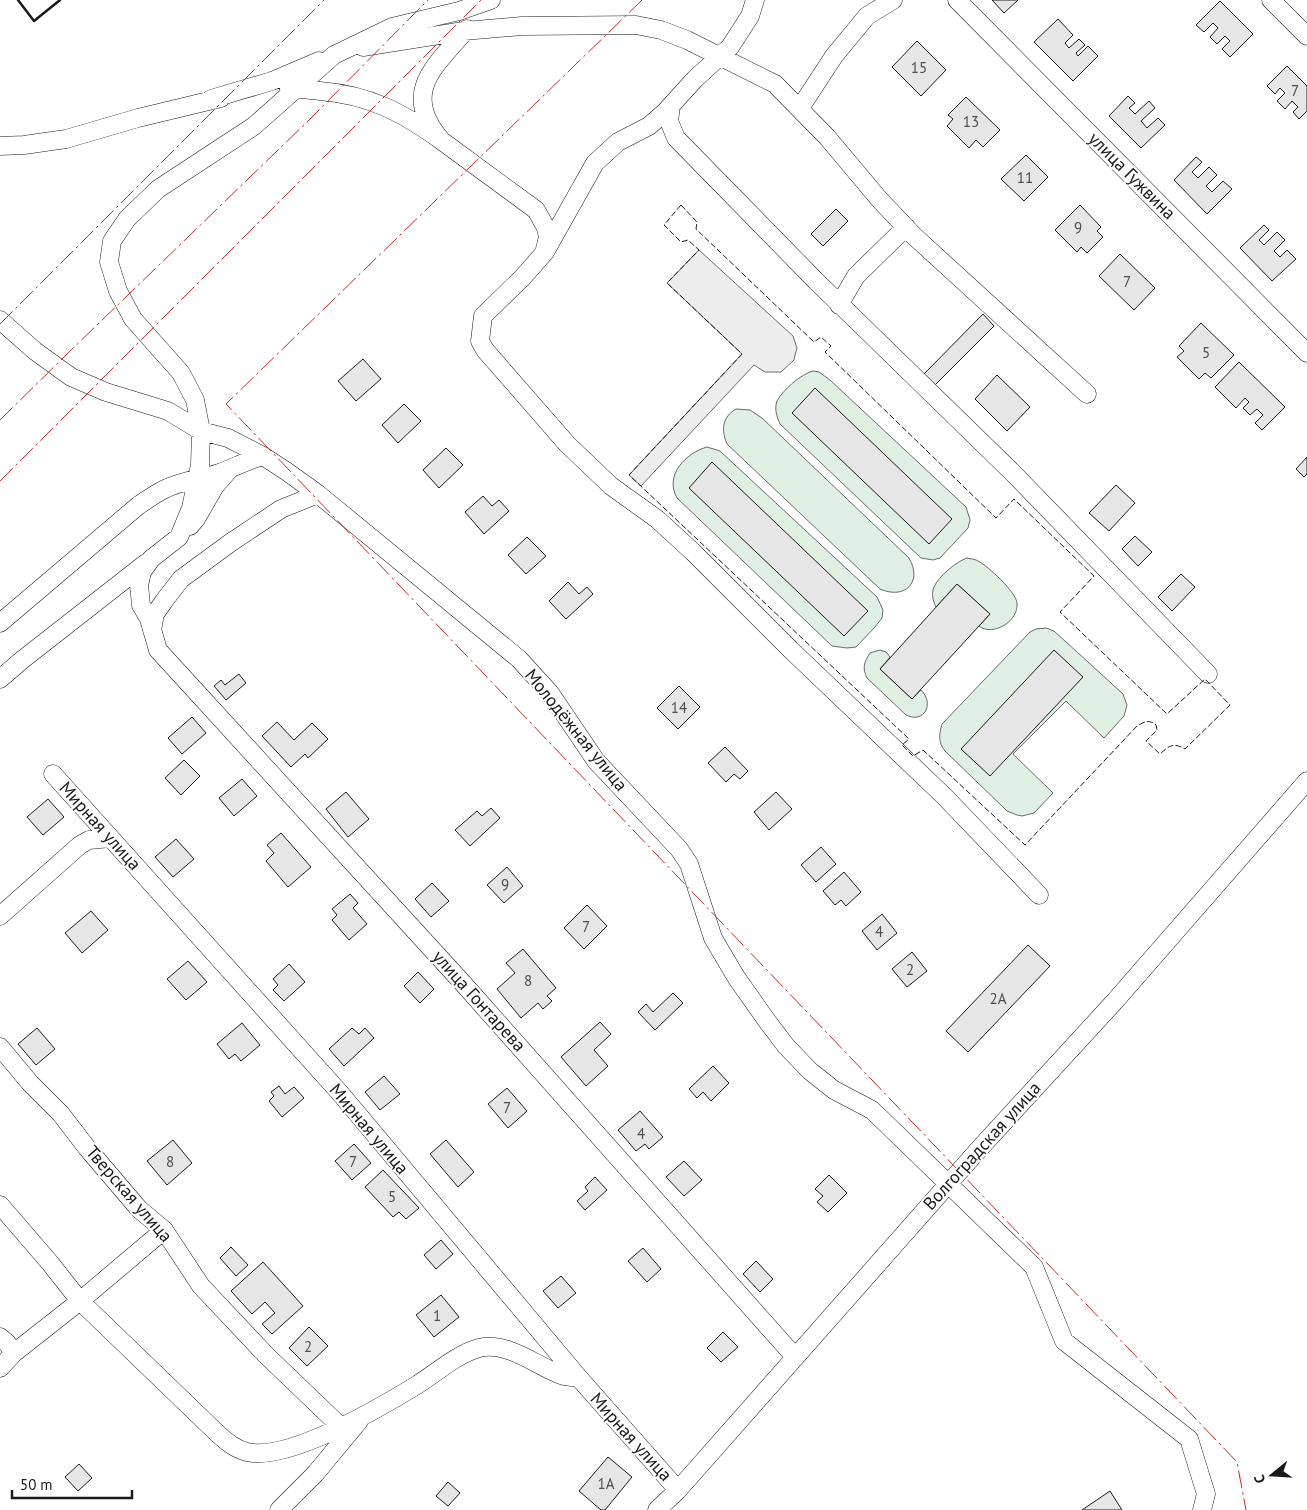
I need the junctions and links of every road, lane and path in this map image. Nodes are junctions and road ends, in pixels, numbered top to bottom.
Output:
1 (491, 0) edge
2 (755, 0) edge
3 (893, 0) edge
4 (957, 0) edge
5 (1271, 0) edge
6 (464, 31) junction
7 (1307, 36) edge
8 (334, 54) junction
9 (720, 56) junction
10 (295, 88) junction
11 (211, 100) junction
12 (671, 106) junction
13 (800, 108) junction
14 (632, 134) junction
15 (676, 138) junction
16 (442, 141) junction
17 (0, 146) edge
18 (906, 227) junction
19 (545, 252) junction
20 (840, 305) junction
21 (0, 320) edge
22 (1307, 353) edge
23 (1087, 394) dead end
24 (201, 431) junction
25 (263, 456) junction
26 (230, 469) junction
27 (197, 479) junction
28 (318, 494) junction
29 (179, 537) junction
30 (151, 559) junction
31 (98, 600) junction
32 (141, 605) junction
33 (0, 623) edge
34 (152, 630) junction
35 (1208, 674) dead end
36 (0, 679) edge
37 (53, 774) dead end
38 (1307, 781) edge
39 (110, 838) junction
40 (1039, 895) dead end
41 (20, 900) junction
42 (0, 908) edge
43 (0, 916) edge
44 (0, 1047) edge
45 (948, 1183) junction
46 (0, 1205) edge
47 (164, 1230) junction
48 (80, 1301) junction
49 (0, 1337) edge
50 (14, 1353) junction
51 (795, 1357) junction
52 (0, 1368) edge
53 (579, 1378) junction
54 (366, 1414) junction
55 (341, 1428) junction
56 (678, 1490) junction
57 (279, 1510) edge
58 (657, 1510) edge
59 (1202, 1510) edge

1 - 6 street
1 - 8 street
2 - 9 street
3 - 13 street
4 - 22 street, улица Гужвина
5 - 7 street
6 - 8 street
6 - 9 street
6 - 16 street
8 - 10 street
8 - 11 street
9 - 12 street
9 - 13 street
10 - 11 street
10 - 16 street
10 - 24 street
11 - 17 street
12 - 14 street
12 - 15 street
13 - 18 street
14 - 15 street
14 - 19 street
15 - 20 street
16 - 19 street
18 - 20 street
18 - 23 street
19 - 40 street
20 - 35 street
21 - 24 street, Молодёжная улица
24 - 25 street, Молодёжная улица
24 - 27 street
25 - 26 street
25 - 28 street, Молодёжная улица
26 - 27 street
26 - 29 street
27 - 29 street
27 - 33 street
28 - 34 street
28 - 45 street, Молодёжная улица
29 - 30 street
30 - 31 street
30 - 32 street
31 - 32 street
31 - 36 street
32 - 34 street
34 - 51 street, улица Гонтарева
37 - 39 street, Мирная улица
38 - 45 street, Волгоградская улица
39 - 41 street
39 - 53 street, Мирная улица
41 - 42 street
41 - 43 street
44 - 47 street, Тверская улица
45 - 51 street, Волгоградская улица
45 - 59 street, Молодёжная улица
46 - 48 street
47 - 48 street
47 - 55 street, Тверская улица
48 - 50 street
48 - 55 street
49 - 50 street
50 - 52 street
51 - 56 street, Волгоградская улица
53 - 54 street
53 - 56 street, Мирная улица
54 - 55 street
54 - 57 street
56 - 58 street, Волгоградская улица

